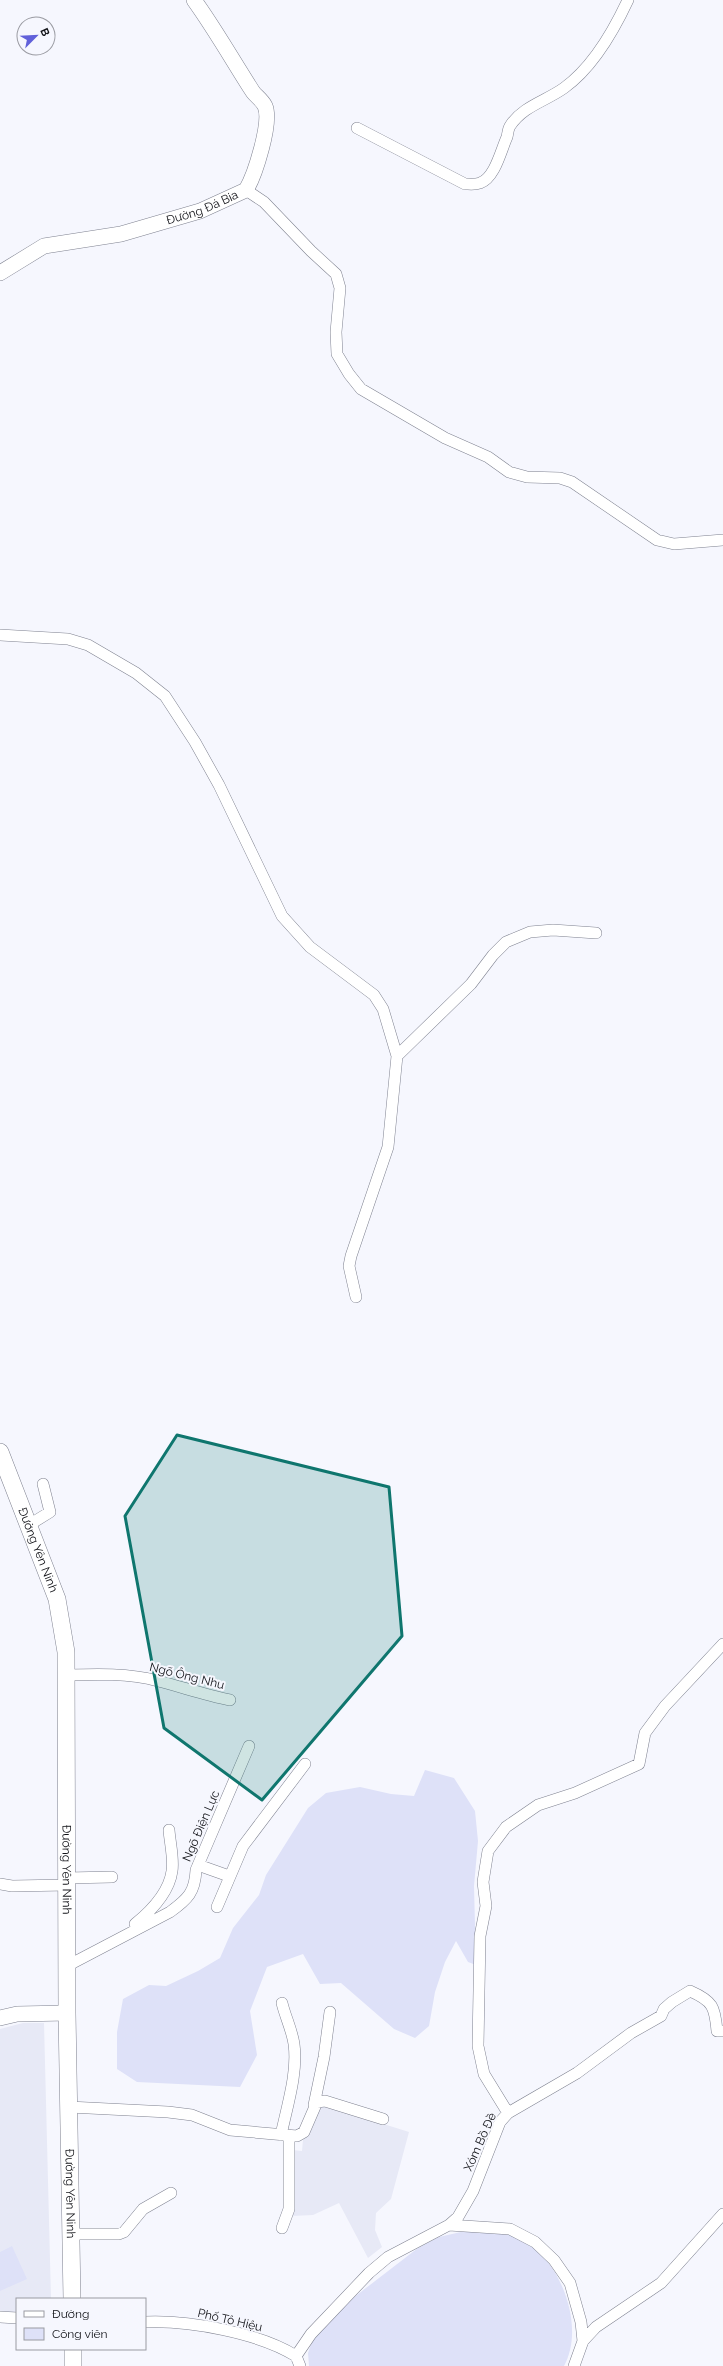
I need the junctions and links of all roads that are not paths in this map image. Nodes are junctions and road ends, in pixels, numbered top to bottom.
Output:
1 (194, 0) edge
2 (628, 0) edge
3 (357, 128) dead end
4 (246, 190) junction
5 (0, 273) edge
6 (723, 540) edge
7 (0, 635) edge
8 (596, 933) dead end
9 (397, 1056) junction
10 (356, 1297) dead end
11 (0, 1452) edge
12 (43, 1484) dead end
13 (29, 1525) junction
14 (723, 1644) edge
15 (66, 1675) junction
16 (230, 1700) dead end
17 (249, 1746) dead end
18 (305, 1764) dead end
19 (169, 1830) dead end
20 (198, 1865) junction
21 (229, 1876) junction
22 (112, 1877) dead end
23 (67, 1882) junction
24 (0, 1884) edge
25 (217, 1907) dead end
26 (115, 1940) junction
27 (67, 1966) junction
28 (282, 2003) dead end
29 (330, 2012) dead end
30 (67, 2013) junction
31 (0, 2018) edge
32 (723, 2031) edge
33 (314, 2105) junction
34 (69, 2108) junction
35 (508, 2113) junction
36 (384, 2119) dead end
37 (285, 2135) junction
38 (171, 2193) dead end
39 (723, 2214) edge
40 (449, 2225) junction
41 (282, 2228) dead end
42 (71, 2234) junction
43 (72, 2298) edge
44 (0, 2317) edge
45 (16, 2318) edge
46 (146, 2322) edge
47 (583, 2341) junction
48 (73, 2350) edge
49 (298, 2361) edge
50 (73, 2366) edge
51 (574, 2366) edge

1 - 4 street, Đường Đá Bia
2 - 3 street
4 - 5 street, Đường Đá Bia
4 - 6 street
7 - 9 street
8 - 9 street
9 - 10 street
11 - 13 main road, Đường Yên Ninh
12 - 13 street
13 - 15 main road, Đường Yên Ninh
14 - 35 street
15 - 16 street, Ngõ Ông Nhu
15 - 23 main road, Đường Yên Ninh
17 - 20 street, Ngõ Điện Lực
18 - 21 street
19 - 26 street
20 - 21 street
20 - 26 street, Ngõ Điện Lực
21 - 25 street
22 - 23 street
23 - 24 street
23 - 27 main road, Đường Yên Ninh
26 - 27 street, Ngõ Điện Lực
27 - 30 main road, Đường Yên Ninh
28 - 37 street
29 - 33 street
30 - 31 street
30 - 34 main road, Đường Yên Ninh
32 - 35 street, Xóm Bồ Đề
33 - 36 street
33 - 37 street
34 - 37 street
34 - 42 main road, Đường Yên Ninh
35 - 40 street, Xóm Bồ Đề
37 - 41 street
38 - 42 street
39 - 47 street
40 - 47 street
40 - 49 street, Xóm Bồ Đề
42 - 43 main road, Đường Yên Ninh
44 - 45 street
46 - 49 street, Phố Tô Hiệu
47 - 51 street
48 - 50 main road

